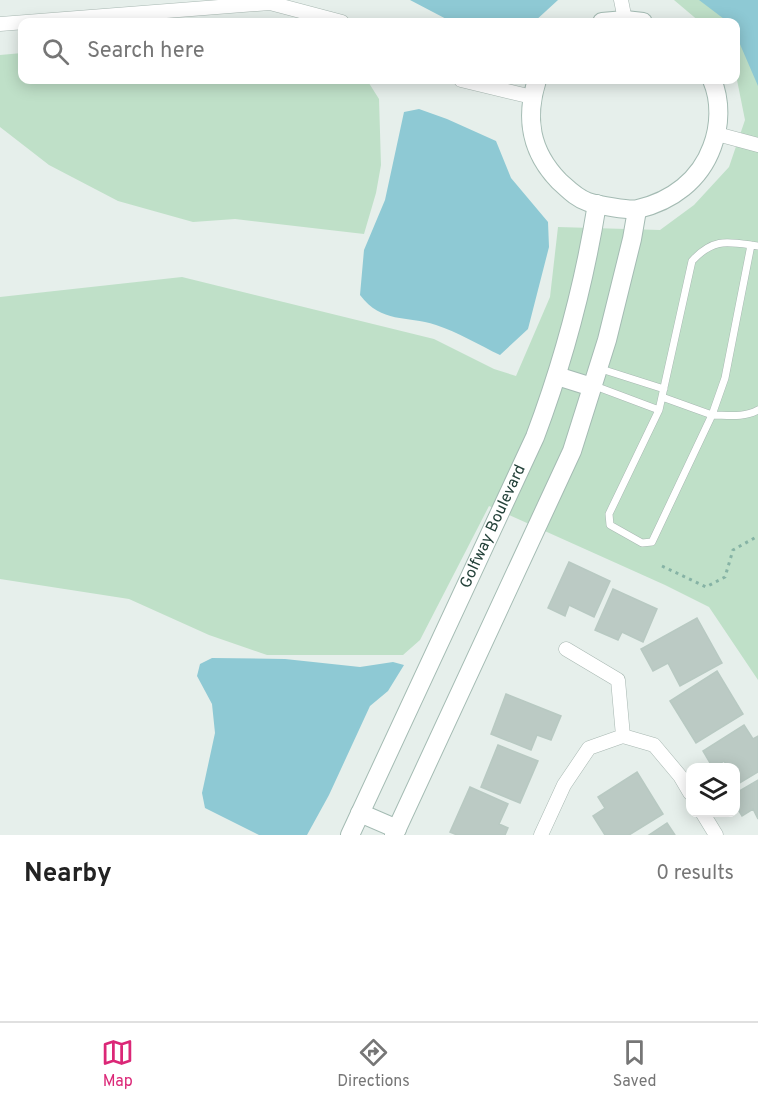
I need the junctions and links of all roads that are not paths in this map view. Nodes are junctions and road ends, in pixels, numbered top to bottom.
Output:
1 (621, 0) edge
2 (77, 18) edge
3 (327, 18) edge
4 (632, 18) edge
5 (18, 23) edge
6 (0, 24) edge
7 (498, 84) edge
8 (713, 84) edge
9 (535, 88) edge
10 (717, 134) junction
11 (758, 145) edge
12 (597, 204) junction
13 (637, 210) junction
14 (755, 246) edge
15 (557, 376) junction
16 (594, 380) junction
17 (664, 389) junction
18 (662, 397) junction
19 (659, 410) junction
20 (758, 410) edge
21 (712, 415) junction
22 (566, 649) dead end
23 (623, 736) junction
24 (686, 786) edge
25 (360, 813) junction
26 (705, 817) edge
27 (395, 832) edge
28 (350, 835) edge
29 (541, 835) edge
30 (716, 835) edge

1 - 4 street
2 - 3 street
5 - 6 street
7 - 9 street
8 - 10 street
9 - 12 street
10 - 11 street
10 - 13 street
12 - 13 street
12 - 15 street, Golfway Boulevard
13 - 16 street
14 - 17 lane
14 - 21 lane
15 - 16 street
15 - 25 street, Golfway Boulevard
16 - 17 lane
16 - 19 lane
16 - 27 street
17 - 18 lane
18 - 19 lane
18 - 21 lane
19 - 21 lane
20 - 21 lane
22 - 23 street
23 - 24 street
23 - 29 street
25 - 27 street
25 - 28 street, Golfway Boulevard
26 - 30 street

